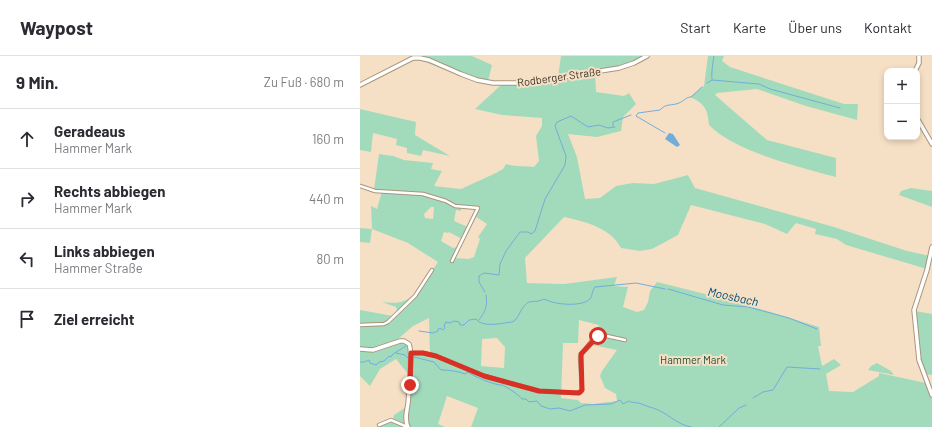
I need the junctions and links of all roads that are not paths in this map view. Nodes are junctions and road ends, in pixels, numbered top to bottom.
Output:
1 (647, 56) edge
2 (919, 56) edge
3 (916, 68) edge
4 (360, 85) edge
5 (920, 123) edge
6 (932, 144) edge
7 (360, 186) edge
8 (932, 247) edge
9 (452, 261) dead end
10 (432, 270) dead end
11 (360, 325) edge
12 (625, 340) dead end
13 (360, 349) edge
14 (411, 353) junction
15 (932, 395) edge
16 (379, 425) dead end
17 (408, 426) edge

1 - 4 street, Rodberger Straße
2 - 3 street
5 - 6 street
7 - 9 street
8 - 15 street
10 - 11 street
12 - 14 street
13 - 14 street
14 - 17 street
16 - 17 street

